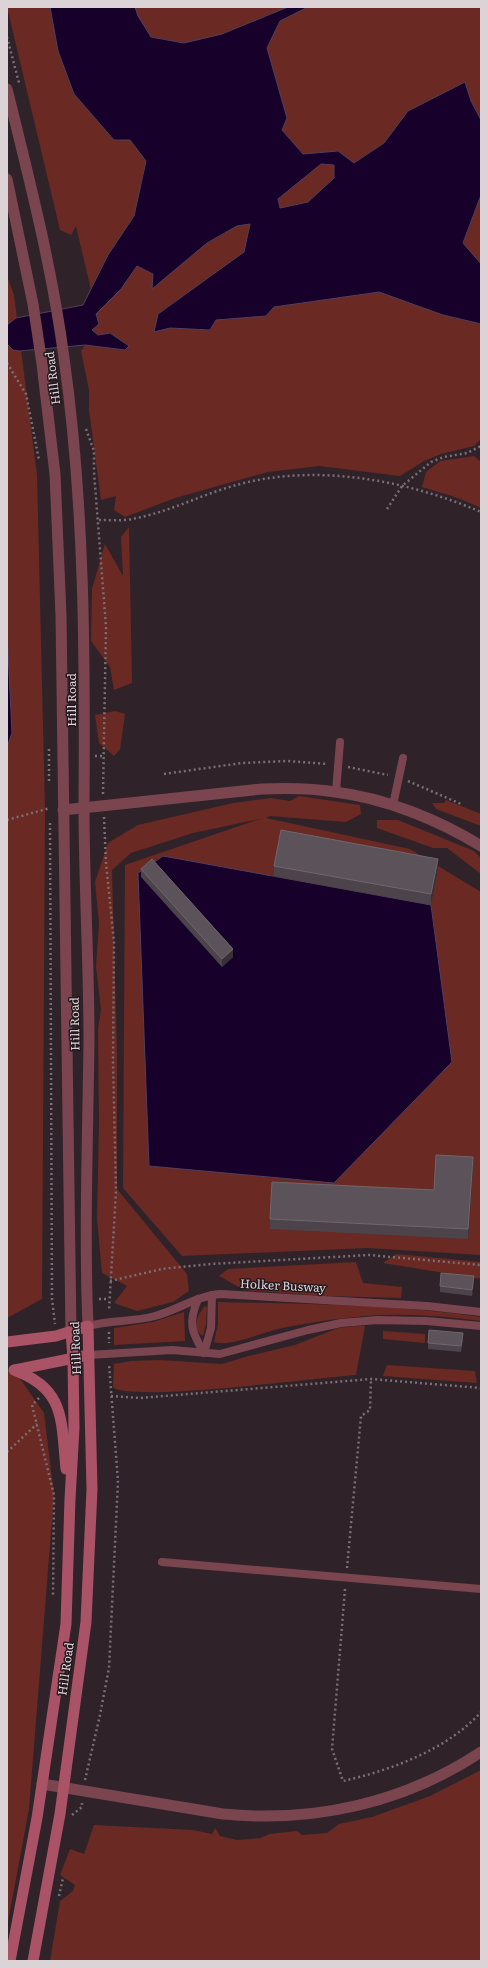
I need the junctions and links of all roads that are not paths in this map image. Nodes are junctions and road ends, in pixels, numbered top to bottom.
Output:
1 (7, 89) edge
2 (7, 179) edge
3 (340, 742) dead end
4 (402, 758) dead end
5 (336, 792) junction
6 (392, 805) junction
7 (84, 809) junction
8 (63, 810) junction
9 (481, 846) edge
10 (212, 1295) junction
11 (198, 1299) junction
12 (481, 1312) edge
13 (88, 1326) junction
14 (481, 1326) edge
15 (71, 1332) junction
16 (7, 1342) edge
17 (204, 1353) junction
18 (89, 1355) junction
19 (73, 1358) junction
20 (11, 1370) edge
21 (70, 1499) junction
22 (162, 1562) dead end
23 (481, 1589) edge
24 (481, 1752) edge
25 (42, 1784) junction
26 (63, 1787) junction
27 (10, 1961) edge
28 (33, 1961) edge

1 - 7 street, Hill Road
2 - 8 street, Hill Road
3 - 5 lane
4 - 6 lane
5 - 6 street
5 - 7 street
6 - 9 street
7 - 8 street
7 - 13 street, Hill Road
8 - 15 street, Hill Road
10 - 11 lane, Holker Busway
10 - 12 lane, Holker Busway
10 - 17 lane
11 - 13 lane, Holker Busway
11 - 17 lane
13 - 15 main road
13 - 18 main road, Hill Road
14 - 17 lane
15 - 16 main road
15 - 19 main road, Hill Road
17 - 18 lane
18 - 19 main road
18 - 26 main road, Hill Road
19 - 20 main road
19 - 21 main road, Hill Road
20 - 21 main road
21 - 25 main road, Hill Road
22 - 23 lane
24 - 26 street
25 - 26 street
25 - 27 main road, Hill Road
26 - 28 main road, Hill Road

